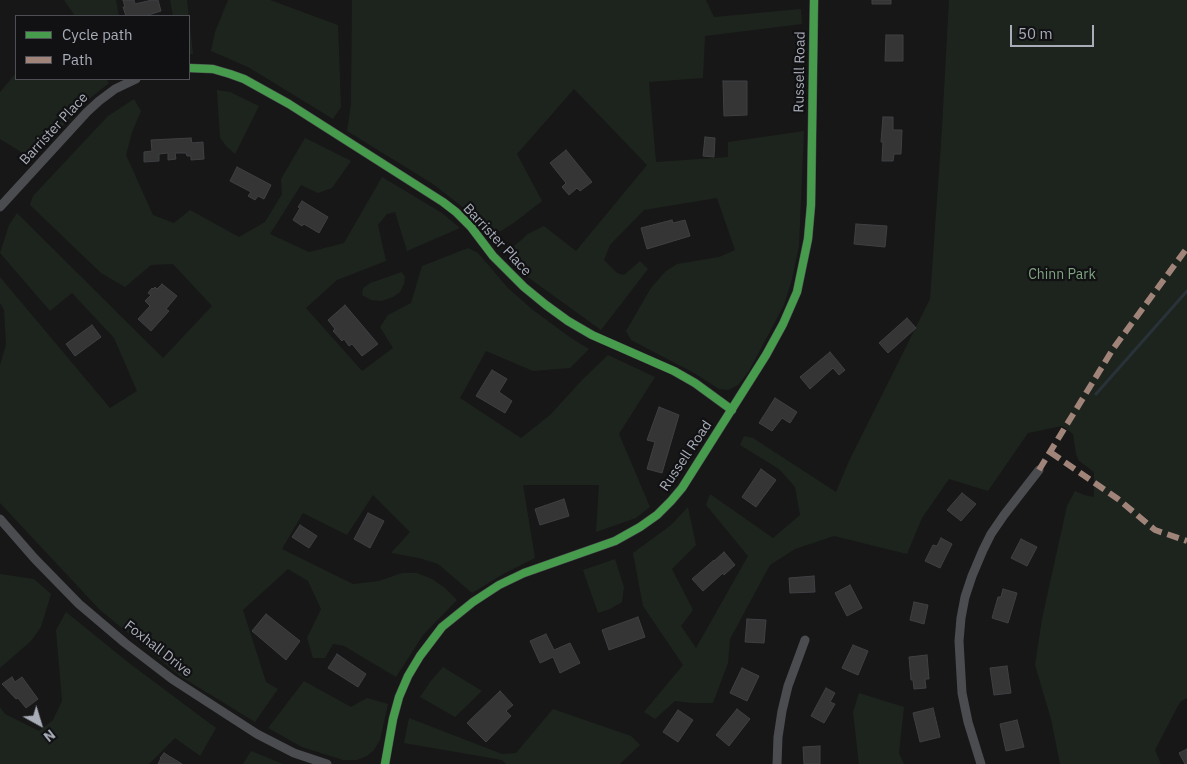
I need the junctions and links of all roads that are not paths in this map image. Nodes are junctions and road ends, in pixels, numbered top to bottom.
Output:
1 (814, 0) edge
2 (190, 68) edge
3 (134, 80) edge
4 (0, 207) edge
5 (732, 410) junction
6 (1039, 470) dead end
7 (0, 519) edge
8 (805, 640) dead end
9 (327, 764) edge
10 (385, 764) edge
11 (778, 764) edge
12 (981, 764) edge

1 - 5 street, Russell Road
2 - 5 street, Barrister Place
3 - 4 street, Barrister Place
5 - 10 street, Russell Road
6 - 12 street
7 - 9 street, Foxhall Drive
8 - 11 street

